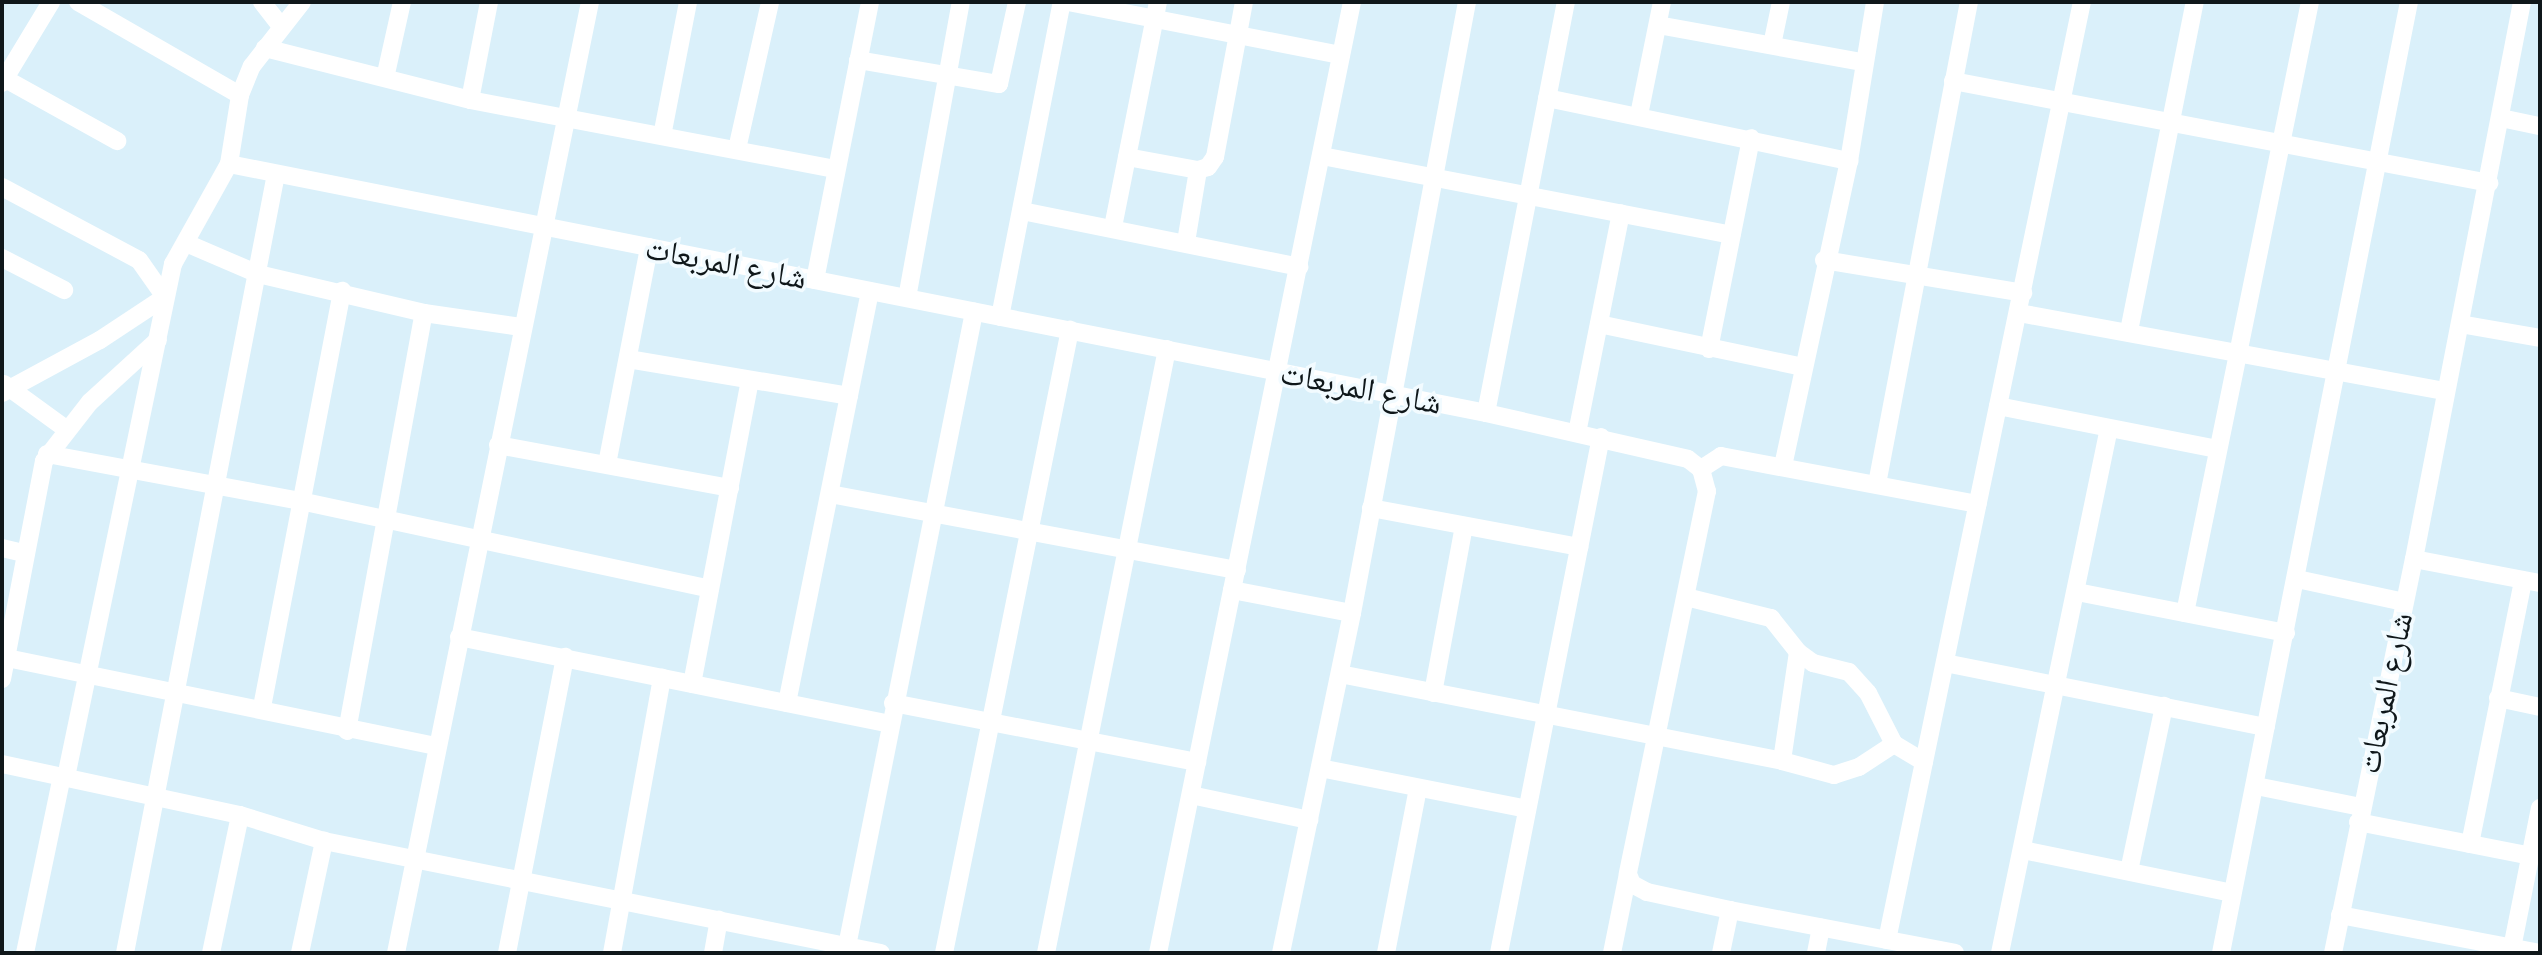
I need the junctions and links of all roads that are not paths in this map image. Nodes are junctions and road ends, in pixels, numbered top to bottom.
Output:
1 (51, 2) edge
2 (78, 2) edge
3 (262, 2) edge
4 (302, 2) edge
5 (402, 2) edge
6 (489, 2) edge
7 (590, 2) edge
8 (688, 2) edge
9 (770, 2) edge
10 (870, 2) edge
11 (961, 2) edge
12 (1017, 2) edge
13 (1062, 2) edge
14 (1068, 2) edge
15 (1244, 2) edge
16 (1352, 2) edge
17 (1467, 2) edge
18 (1566, 2) edge
19 (1662, 2) edge
20 (1781, 2) edge
21 (1875, 2) edge
22 (1969, 2) edge
23 (2082, 2) edge
24 (2195, 2) edge
25 (2310, 2) edge
26 (2409, 2) edge
27 (2522, 2) edge
28 (116, 10) edge
29 (1156, 11) edge
30 (280, 25) junction
31 (1658, 25) junction
32 (1238, 35) junction
33 (1772, 45) junction
34 (265, 48) junction
35 (1341, 55) junction
36 (858, 60) junction
37 (1862, 62) junction
38 (948, 77) junction
39 (385, 78) junction
40 (3, 79) edge
41 (1953, 81) junction
42 (240, 95) junction
43 (1547, 98) junction
44 (470, 100) junction
45 (2061, 102) junction
46 (1639, 115) junction
47 (2501, 118) junction
48 (566, 120) junction
49 (2170, 124) junction
50 (2540, 126) edge
51 (662, 136) junction
52 (1751, 138) junction
53 (117, 141) dead end
54 (2279, 146) junction
55 (737, 149) junction
56 (1322, 156) junction
57 (1127, 157) junction
58 (1849, 161) junction
59 (229, 164) junction
60 (2377, 165) junction
61 (836, 169) junction
62 (1198, 170) junction
63 (276, 174) junction
64 (1435, 178) junction
65 (2489, 183) junction
66 (2, 187) edge
67 (1528, 195) junction
68 (1022, 211) junction
69 (1621, 213) junction
70 (1113, 227) junction
71 (543, 228) junction
72 (1731, 235) junction
73 (1186, 242) junction
74 (186, 243) junction
75 (649, 247) junction
76 (2, 258) edge
77 (1824, 260) junction
78 (1299, 267) junction
79 (258, 274) junction
80 (1917, 276) junction
81 (815, 280) junction
82 (64, 290) dead end
83 (342, 291) junction
84 (870, 291) junction
85 (2023, 293) junction
86 (165, 297) junction
87 (907, 298) junction
88 (974, 312) junction
89 (424, 313) junction
90 (2019, 313) junction
91 (1000, 317) junction
92 (1599, 324) junction
93 (2460, 324) junction
94 (521, 327) junction
95 (1070, 330) junction
96 (2129, 331) junction
97 (2540, 338) edge
98 (158, 340) junction
99 (1167, 349) junction
100 (1709, 349) junction
101 (2237, 352) junction
102 (628, 359) junction
103 (1803, 367) junction
104 (1278, 372) junction
105 (2338, 372) junction
106 (750, 381) junction
107 (6, 388) edge
108 (2445, 391) junction
109 (1392, 395) junction
110 (849, 396) junction
111 (1998, 406) junction
112 (1486, 413) junction
113 (2109, 428) junction
114 (66, 429) junction
115 (1577, 433) junction
116 (1601, 437) junction
117 (498, 445) junction
118 (2218, 449) junction
119 (47, 454) junction
120 (607, 464) junction
121 (1783, 466) junction
122 (1701, 469) junction
123 (133, 470) junction
124 (1877, 484) junction
125 (218, 485) junction
126 (730, 488) junction
127 (830, 494) junction
128 (305, 502) junction
129 (1978, 504) junction
130 (1371, 508) junction
131 (932, 513) junction
132 (386, 522) junction
133 (1464, 526) junction
134 (1028, 532) junction
135 (478, 540) junction
136 (1579, 547) junction
137 (2, 548) edge
138 (1124, 548) junction
139 (23, 553) junction
140 (2414, 559) junction
141 (1237, 570) junction
142 (2297, 579) junction
143 (2535, 581) edge
144 (710, 589) junction
145 (1232, 590) junction
146 (2077, 592) junction
147 (1686, 597) junction
148 (2404, 602) junction
149 (1352, 613) junction
150 (2185, 613) junction
151 (2286, 633) junction
152 (459, 637) junction
153 (1798, 652) junction
154 (565, 657) junction
155 (4, 658) edge
156 (1945, 663) junction
157 (1340, 674) junction
158 (89, 675) junction
159 (662, 678) junction
160 (2, 679) edge
161 (692, 684) junction
162 (2057, 685) junction
163 (177, 690) junction
164 (1433, 693) junction
165 (2498, 698) junction
166 (787, 703) junction
167 (893, 703) junction
168 (2164, 706) junction
169 (262, 707) junction
170 (2540, 707) edge
171 (1546, 717) junction
172 (991, 722) junction
173 (889, 724) junction
174 (2266, 727) junction
175 (347, 731) junction
176 (1657, 737) junction
177 (1089, 739) junction
178 (1894, 744) junction
179 (437, 746) junction
180 (1782, 761) junction
181 (1197, 762) junction
182 (1924, 762) junction
183 (2, 764) edge
184 (1320, 768) junction
185 (64, 776) junction
186 (2256, 786) junction
187 (1418, 788) junction
188 (1191, 795) junction
189 (153, 796) junction
190 (2540, 808) edge
191 (1527, 809) junction
192 (2359, 814) junction
193 (240, 815) junction
194 (1309, 820) junction
195 (324, 841) junction
196 (2470, 844) junction
197 (2023, 850) junction
198 (2531, 856) junction
199 (415, 859) junction
200 (2129, 871) junction
201 (1628, 874) junction
202 (522, 881) junction
203 (2232, 893) junction
204 (622, 901) junction
205 (1730, 910) junction
206 (2340, 915) junction
207 (719, 920) junction
208 (1821, 927) junction
209 (1887, 940) junction
210 (847, 946) junction
211 (2512, 950) edge
212 (25, 953) edge
213 (125, 953) edge
214 (211, 953) edge
215 (300, 953) edge
216 (396, 953) edge
217 (507, 953) edge
218 (612, 953) edge
219 (713, 953) edge
220 (881, 953) edge
221 (944, 953) edge
222 (1046, 953) edge
223 (1158, 953) edge
224 (1281, 953) edge
225 (1386, 953) edge
226 (1499, 953) edge
227 (1612, 953) edge
228 (1721, 953) edge
229 (1816, 953) edge
230 (1955, 953) edge
231 (2000, 953) edge
232 (2221, 953) edge
233 (2333, 953) edge
234 (2540, 953) edge

1 - 40 street
2 - 28 street
3 - 30 street
4 - 30 street
5 - 39 street
6 - 44 street
7 - 48 street
8 - 51 street
9 - 55 street
10 - 36 street
11 - 38 street
12 - 38 street
13 - 68 street
14 - 29 street
15 - 32 street
16 - 35 street
17 - 64 street
18 - 43 street
19 - 31 street
20 - 33 street
21 - 37 street
22 - 41 street
23 - 45 street
24 - 49 street
25 - 54 street
26 - 60 street
27 - 47 street, شارع المربعات
28 - 42 street
29 - 32 street
29 - 57 street
30 - 34 street
31 - 33 street
31 - 46 street
32 - 35 street
32 - 62 street
33 - 37 street
34 - 39 street
34 - 42 street
35 - 56 street
36 - 38 street
36 - 61 street
37 - 58 street
38 - 87 street
39 - 44 street
40 - 53 street
41 - 45 street
41 - 80 street
42 - 59 street
43 - 46 street
43 - 67 street
44 - 48 street
45 - 49 street
45 - 85 street
46 - 52 street
47 - 50 street
47 - 65 street, شارع المربعات
48 - 51 street
48 - 71 street
49 - 54 street
49 - 96 street
51 - 55 street
52 - 58 street
52 - 72 street
54 - 60 street
54 - 101 street
55 - 61 street
56 - 64 street
56 - 78 street
57 - 62 street
57 - 70 street
58 - 77 street
59 - 63 street, شارع المربعات
59 - 74 street
60 - 65 street
60 - 105 street
61 - 81 street
62 - 73 street
63 - 71 street, شارع المربعات
63 - 79 street
64 - 67 street
64 - 109 street
65 - 93 street, شارع المربعات
66 - 86 street
67 - 69 street
67 - 112 street
68 - 70 street
68 - 91 street
69 - 72 street
69 - 92 street
70 - 73 street
71 - 75 street, شارع المربعات
71 - 94 street
72 - 100 street
73 - 78 street
74 - 79 street
74 - 86 street
75 - 81 street, شارع المربعات
75 - 102 street
76 - 82 street
77 - 80 street
77 - 103 street
78 - 104 street
79 - 83 street
79 - 125 street
80 - 85 street
80 - 124 street
81 - 84 street, شارع المربعات
83 - 89 street
83 - 128 street
84 - 87 street, شارع المربعات
84 - 110 street
85 - 90 street
86 - 98 street
86 - 107 street
87 - 88 street, شارع المربعات
88 - 91 street, شارع المربعات
88 - 131 street
89 - 94 street
89 - 132 street
90 - 96 street
90 - 111 street
91 - 95 street, شارع المربعات
92 - 100 street
92 - 115 street
93 - 97 street
93 - 108 street, شارع المربعات
94 - 117 street
95 - 99 street, شارع المربعات
95 - 134 street
96 - 101 street
98 - 114 street
98 - 123 street
99 - 104 street, شارع المربعات
99 - 138 street
100 - 103 street
101 - 105 street
101 - 118 street
102 - 106 street
102 - 120 street
103 - 121 street
104 - 109 street, شارع المربعات
104 - 141 street
105 - 108 street
105 - 142 street
106 - 110 street
106 - 126 street
107 - 114 street
108 - 140 street, شارع المربعات
109 - 112 street, شارع المربعات
109 - 130 street
110 - 127 street
111 - 113 street
111 - 129 street
112 - 115 street, شارع المربعات
113 - 118 street
113 - 146 street
114 - 119 street
115 - 116 street, شارع المربعات
116 - 122 street, شارع المربعات
116 - 136 street
117 - 120 street
117 - 135 street
118 - 150 street
119 - 123 street
119 - 139 street
120 - 126 street
121 - 122 street
121 - 124 street
122 - 147 street
123 - 125 street
123 - 158 street
124 - 129 street
125 - 128 street
125 - 163 street
126 - 144 street
127 - 131 street
127 - 166 street
128 - 132 street
128 - 169 street
129 - 156 street
130 - 133 street
130 - 149 street
131 - 134 street
131 - 167 street
132 - 135 street
132 - 175 street
133 - 136 street
133 - 164 street
134 - 138 street
134 - 172 street
135 - 144 street
135 - 152 street
136 - 171 street
137 - 139 street
138 - 141 street
138 - 177 street
139 - 155 street
140 - 143 street
140 - 148 street, شارع المربعات
141 - 145 street
142 - 148 street
142 - 151 street
143 - 165 street
144 - 161 street
145 - 149 street
145 - 181 street
146 - 150 street
146 - 162 street
147 - 153 street
147 - 176 street
148 - 192 street, شارع المربعات
149 - 157 street
150 - 151 street
151 - 174 street
152 - 154 street
152 - 179 street
153 - 178 street
153 - 180 street
154 - 159 street
154 - 202 street
155 - 158 street
155 - 160 street
156 - 162 street
156 - 182 street
157 - 164 street
157 - 184 street
158 - 163 street
158 - 185 street
159 - 161 street
159 - 204 street
161 - 166 street
162 - 168 street
162 - 197 street
163 - 169 street
163 - 189 street
164 - 171 street
165 - 170 street
165 - 196 street
166 - 173 street
167 - 172 street
167 - 173 street
168 - 174 street
168 - 200 street
169 - 175 street
171 - 176 street
171 - 191 street
172 - 177 street
172 - 221 street
173 - 210 street
174 - 186 street
175 - 179 street
176 - 180 street
176 - 201 street
177 - 181 street
177 - 222 street
178 - 180 street
178 - 182 street
179 - 199 street
181 - 188 street
182 - 209 street
183 - 185 street
184 - 187 street
184 - 194 street
185 - 189 street
185 - 212 street
186 - 192 street
186 - 203 street
187 - 191 street
187 - 225 street
188 - 194 street
188 - 223 street
189 - 193 street
189 - 213 street
190 - 198 street
191 - 226 street
192 - 196 street
192 - 206 street, شارع المربعات
193 - 195 street
193 - 214 street
194 - 224 street
195 - 199 street
195 - 215 street
196 - 198 street
197 - 200 street
197 - 231 street
198 - 211 street
199 - 202 street
199 - 216 street
200 - 203 street
201 - 205 street
201 - 227 street
202 - 204 street
202 - 217 street
203 - 232 street
204 - 207 street
204 - 218 street
205 - 208 street
205 - 228 street
206 - 211 street
206 - 233 street, شارع المربعات
207 - 210 street
207 - 219 street
208 - 209 street
208 - 229 street
209 - 230 street
210 - 220 street
211 - 234 street

